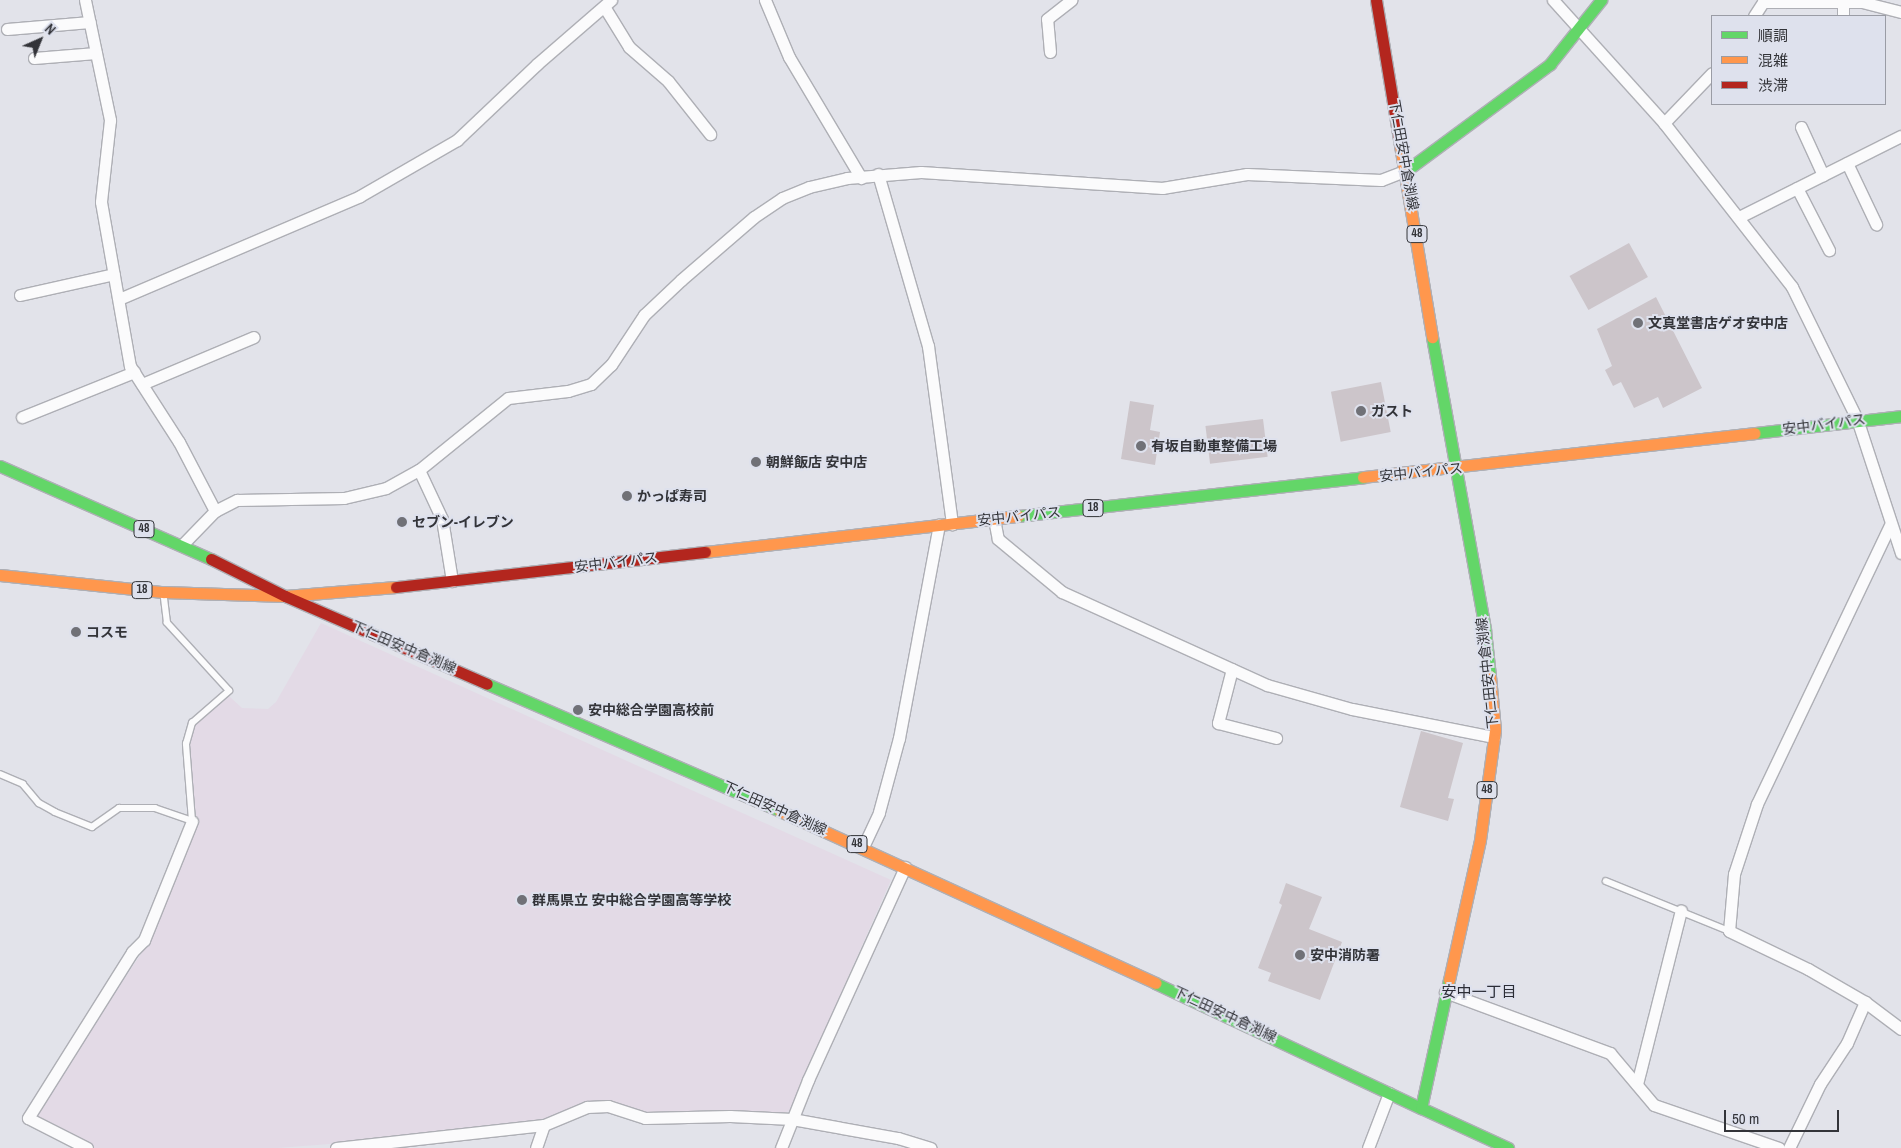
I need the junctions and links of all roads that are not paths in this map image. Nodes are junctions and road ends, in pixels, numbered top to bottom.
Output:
1 (85, 0) edge
2 (765, 0) edge
3 (1071, 0) edge
4 (1376, 0) edge
5 (1553, 0) edge
6 (1601, 0) edge
7 (1843, 2) junction
8 (608, 4) edge
9 (1901, 12) edge
10 (1755, 15) edge
11 (1843, 15) edge
12 (90, 22) junction
13 (1580, 26) junction
14 (7, 29) dead end
15 (1050, 52) dead end
16 (96, 53) junction
17 (34, 58) dead end
18 (1711, 74) edge
19 (1664, 123) junction
20 (1801, 127) dead end
21 (710, 134) dead end
22 (1899, 141) edge
23 (1847, 163) junction
24 (1407, 170) junction
25 (878, 174) junction
26 (1822, 175) junction
27 (861, 178) junction
28 (1797, 188) junction
29 (1739, 217) junction
30 (1876, 224) dead end
31 (1829, 250) dead end
32 (114, 274) junction
33 (20, 295) dead end
34 (119, 299) junction
35 (254, 337) dead end
36 (134, 372) junction
37 (142, 384) junction
38 (1901, 416) edge
39 (22, 418) dead end
40 (1857, 419) junction
41 (0, 466) edge
42 (1454, 468) junction
43 (419, 470) junction
44 (214, 511) junction
45 (994, 519) junction
46 (952, 524) junction
47 (939, 525) junction
48 (1890, 526) junction
49 (182, 545) junction
50 (1901, 553) edge
51 (0, 575) edge
52 (452, 581) junction
53 (163, 592) junction
54 (285, 596) junction
55 (1232, 668) junction
56 (1276, 738) dead end
57 (1494, 738) junction
58 (0, 774) edge
59 (192, 821) junction
60 (863, 847) junction
61 (905, 867) junction
62 (1606, 881) dead end
63 (1681, 910) junction
64 (1729, 931) junction
65 (1445, 992) junction
66 (1865, 1002) junction
67 (1901, 1029) edge
68 (1637, 1084) junction
69 (1389, 1093) junction
70 (1421, 1108) junction
71 (792, 1119) junction
72 (544, 1125) junction
73 (87, 1148) edge
74 (336, 1148) edge
75 (536, 1148) edge
76 (781, 1148) edge
77 (930, 1148) edge
78 (1368, 1148) edge
79 (1508, 1148) edge
80 (1779, 1148) edge
81 (1789, 1148) edge

1 - 12 street
2 - 27 street
3 - 15 street
4 - 24 main road, 下仁田安中倉渕線 / 48
5 - 13 street
6 - 13 main road
7 - 9 street
7 - 10 street
7 - 11 street
8 - 21 street
8 - 34 street
12 - 14 street
12 - 16 street
13 - 19 street
13 - 24 main road
16 - 17 street
16 - 32 street
18 - 19 street
19 - 29 street
20 - 26 street
22 - 23 street
23 - 26 street
23 - 30 street
24 - 25 street
24 - 42 main road, 下仁田安中倉渕線 / 48
25 - 27 street
25 - 46 street
26 - 28 street
27 - 43 street
28 - 29 street
28 - 31 street
29 - 40 street
32 - 33 street
32 - 34 street
34 - 36 street
35 - 37 street
36 - 37 street
36 - 39 street
37 - 44 street
38 - 40 main road, 安中バイパス / 18
40 - 42 main road, 安中バイパス / 18
40 - 48 street
41 - 49 main road, 下仁田安中倉渕線 / 48
42 - 45 main road, 安中バイパス / 18
42 - 57 main road, 下仁田安中倉渕線 / 48
43 - 44 street
43 - 52 street
44 - 49 street
45 - 46 main road, 安中バイパス / 18
45 - 55 street
46 - 47 main road, 安中バイパス / 18
47 - 52 main road, 安中バイパス / 18
47 - 60 street
48 - 50 street
48 - 64 street
49 - 54 main road, 下仁田安中倉渕線 / 48
51 - 53 main road, 18
52 - 54 main road, 安中バイパス / 18
53 - 54 main road, 18
53 - 59 lane
54 - 60 main road, 下仁田安中倉渕線 / 48
55 - 56 street
55 - 57 street
57 - 65 main road, 下仁田安中倉渕線 / 48
58 - 59 lane
59 - 73 street
60 - 61 main road, 下仁田安中倉渕線 / 48
61 - 69 main road, 下仁田安中倉渕線 / 48
61 - 71 street
62 - 63 lane
63 - 64 lane
63 - 68 street
64 - 66 street
65 - 68 street
65 - 70 main road, 下仁田安中倉渕線 / 48
66 - 67 street
66 - 81 street
68 - 80 street
69 - 70 main road, 下仁田安中倉渕線 / 48
69 - 78 street
70 - 79 main road
71 - 72 street
71 - 76 street
71 - 77 street
72 - 74 street
72 - 75 street

